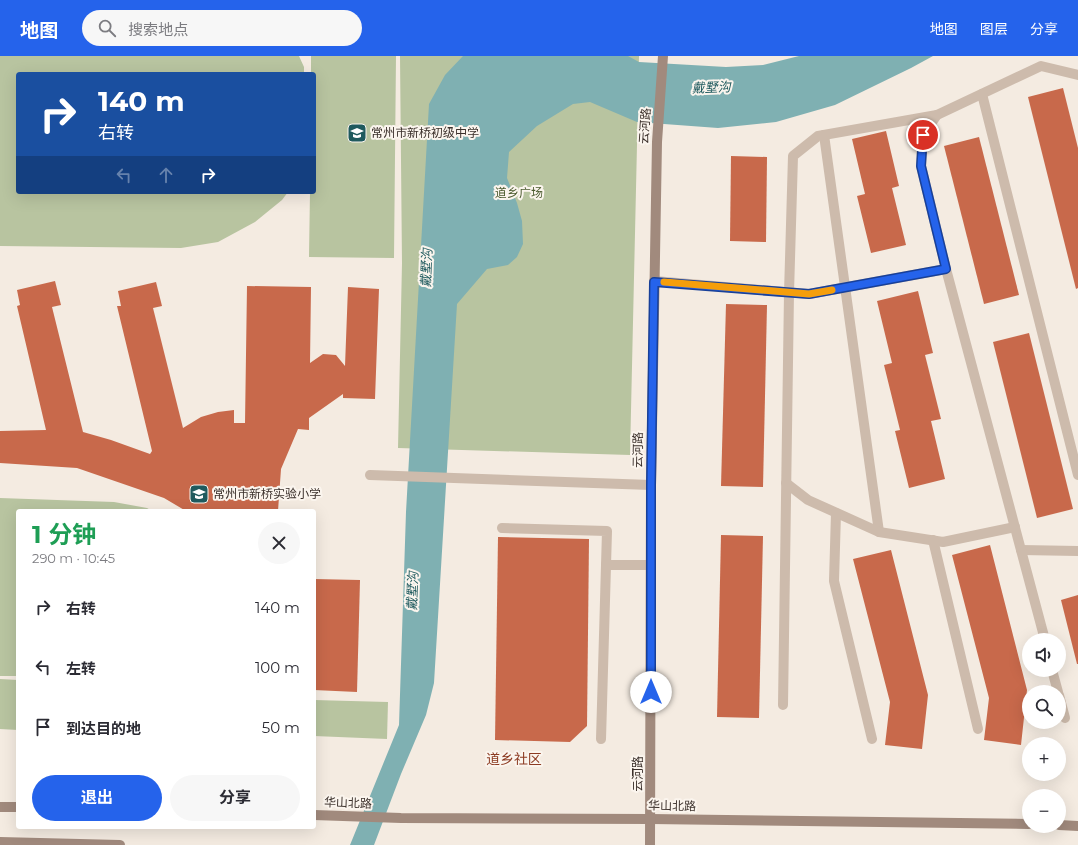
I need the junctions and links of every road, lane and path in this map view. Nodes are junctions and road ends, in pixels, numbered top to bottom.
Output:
1 (663, 57) edge
2 (1078, 75) edge
3 (982, 94) junction
4 (938, 115) junction
5 (824, 135) junction
6 (946, 269) junction
7 (654, 282) junction
8 (844, 288) junction
9 (789, 293) junction
10 (370, 475) dead end
11 (1078, 475) edge
12 (786, 483) junction
13 (651, 485) junction
14 (836, 513) junction
15 (1015, 527) junction
16 (502, 528) dead end
17 (879, 532) junction
18 (933, 540) junction
19 (1021, 550) junction
20 (1078, 550) edge
21 (606, 564) junction
22 (651, 566) junction
23 (1042, 633) edge
24 (783, 705) dead end
25 (978, 729) dead end
26 (601, 739) dead end
27 (872, 739) dead end
28 (0, 807) edge
29 (16, 807) edge
30 (316, 815) edge
31 (652, 819) junction
32 (1022, 824) edge
33 (1066, 825) edge
34 (1078, 826) edge
35 (0, 842) edge
36 (120, 845) edge
37 (650, 845) edge

1 - 7 main road, 云河路
2 - 3 lane
3 - 4 lane
3 - 11 lane
4 - 5 lane
4 - 6 lane
5 - 8 lane
5 - 9 lane
6 - 8 lane
6 - 15 lane
7 - 9 lane
7 - 13 main road, 云河路
8 - 9 lane
8 - 17 lane
9 - 12 lane
10 - 13 lane
12 - 14 lane
12 - 24 lane
13 - 22 main road, 云河路
14 - 17 lane
14 - 27 lane
15 - 18 lane
15 - 19 lane
16 - 21 lane
17 - 18 lane
18 - 25 lane
19 - 20 lane
19 - 23 lane
21 - 22 lane
21 - 26 lane
22 - 31 main road, 云河路
28 - 29 main road
30 - 31 main road, 华山北路
31 - 32 main road, 华山北路
31 - 37 main road, 云河路
33 - 34 main road
35 - 36 main road

